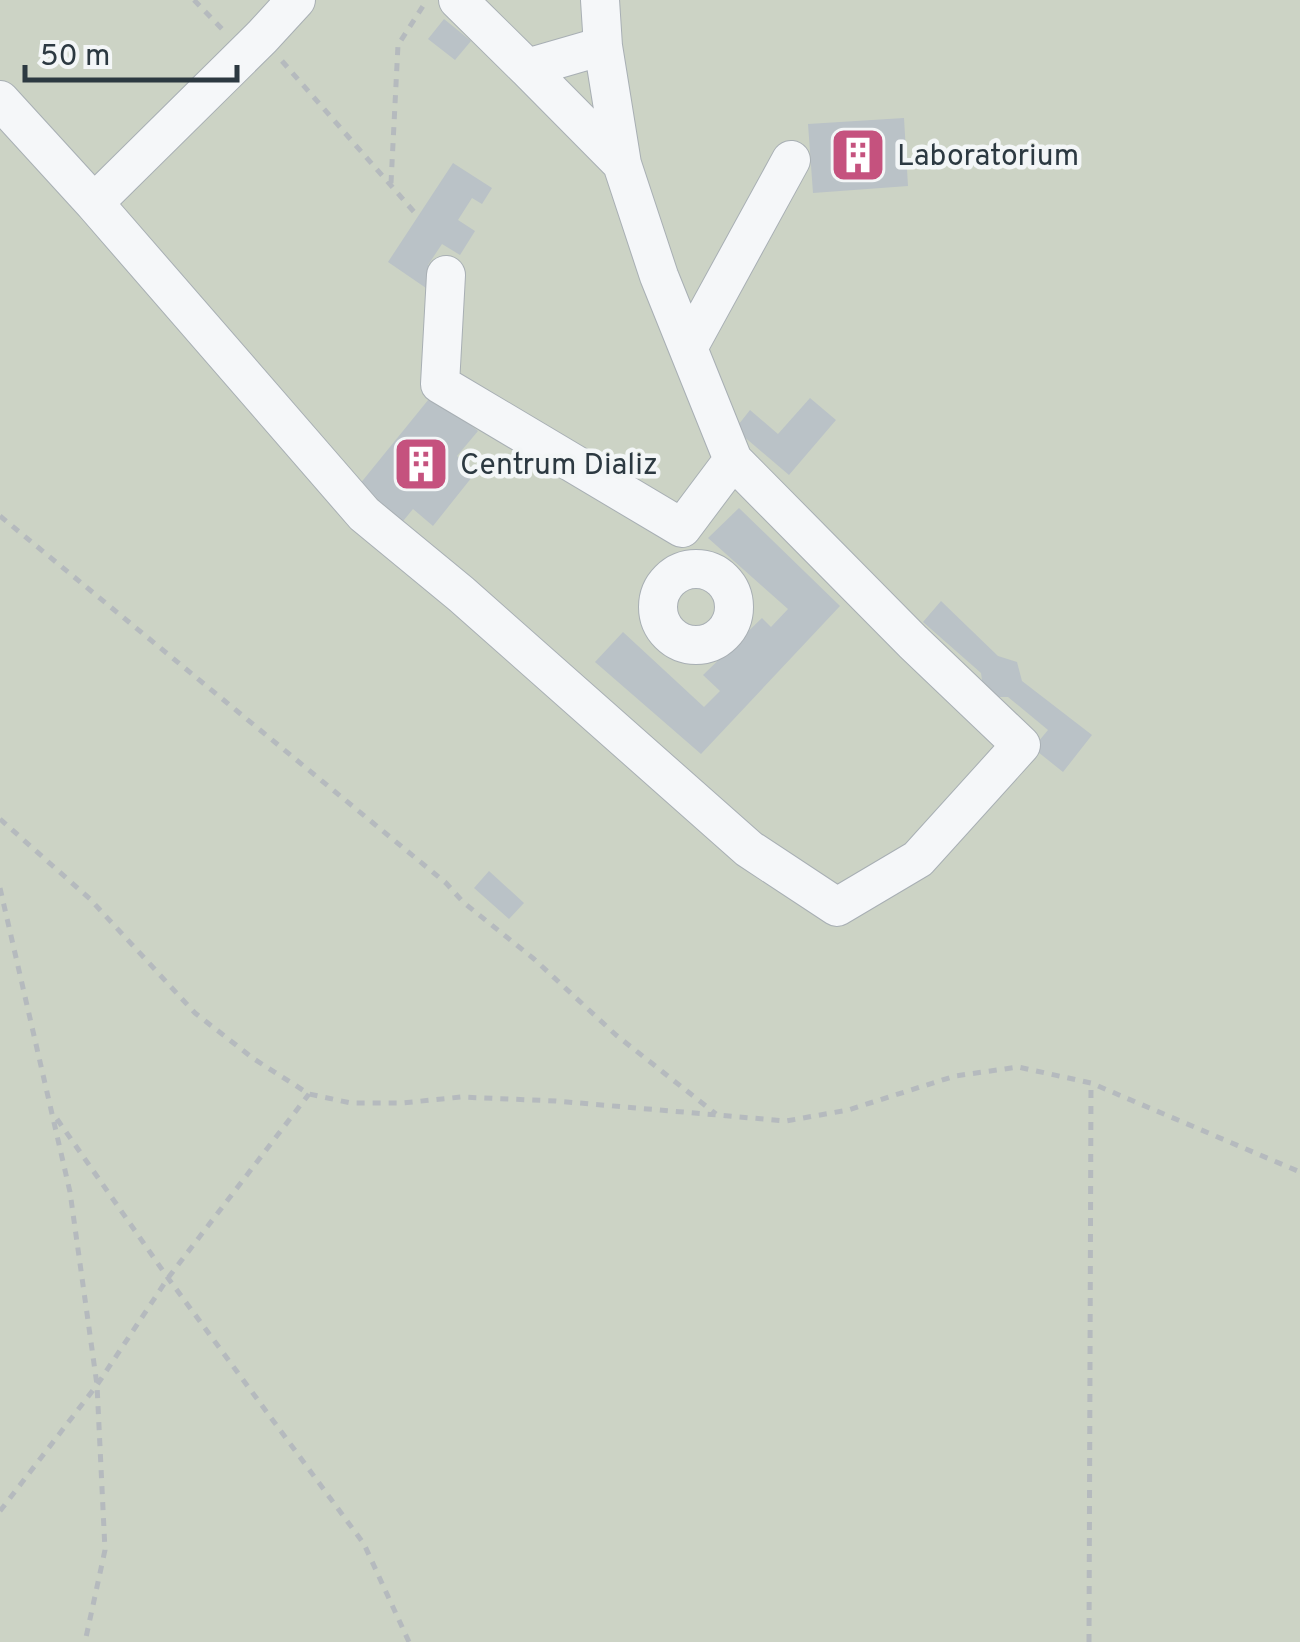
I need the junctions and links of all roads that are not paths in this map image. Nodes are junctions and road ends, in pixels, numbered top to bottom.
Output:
1 (296, 0) edge
2 (458, 0) edge
3 (600, 0) edge
4 (603, 46) junction
5 (527, 68) junction
6 (0, 100) edge
7 (791, 160) dead end
8 (622, 164) junction
9 (94, 203) junction
10 (446, 274) dead end
11 (688, 348) junction
12 (732, 460) junction
13 (682, 528) junction
14 (686, 570) dead end

1 - 9 lane
2 - 5 lane
3 - 4 lane
4 - 5 lane
4 - 8 lane
5 - 8 lane
6 - 9 lane
7 - 11 lane
8 - 11 lane
9 - 12 lane
10 - 13 lane
11 - 12 lane
12 - 13 lane
13 - 14 lane

